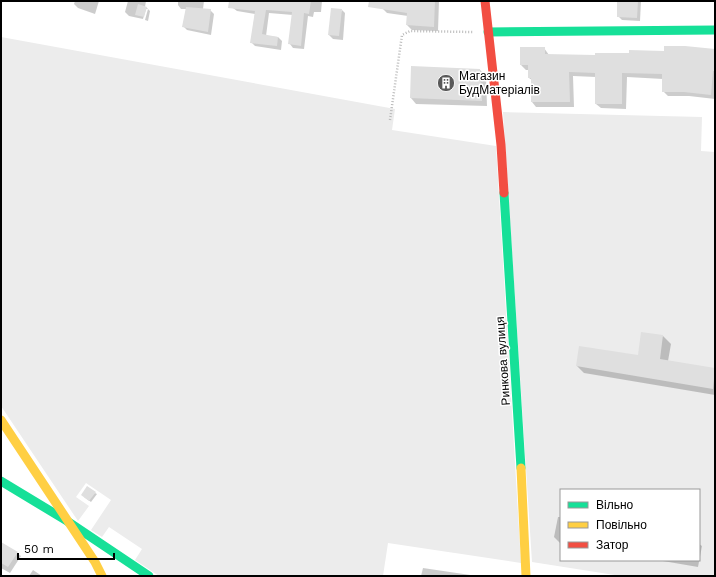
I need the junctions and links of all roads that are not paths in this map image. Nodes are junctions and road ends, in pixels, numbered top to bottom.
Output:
1 (485, 1) edge
2 (715, 30) edge
3 (488, 32) junction
4 (1, 420) edge
5 (1, 481) edge
6 (68, 521) junction
7 (102, 576) edge
8 (149, 576) edge
9 (526, 576) edge

1 - 3 street, Ринкова вулиця
2 - 3 street
3 - 9 street, Ринкова вулиця
4 - 6 street
5 - 6 street
6 - 7 street
6 - 8 street

